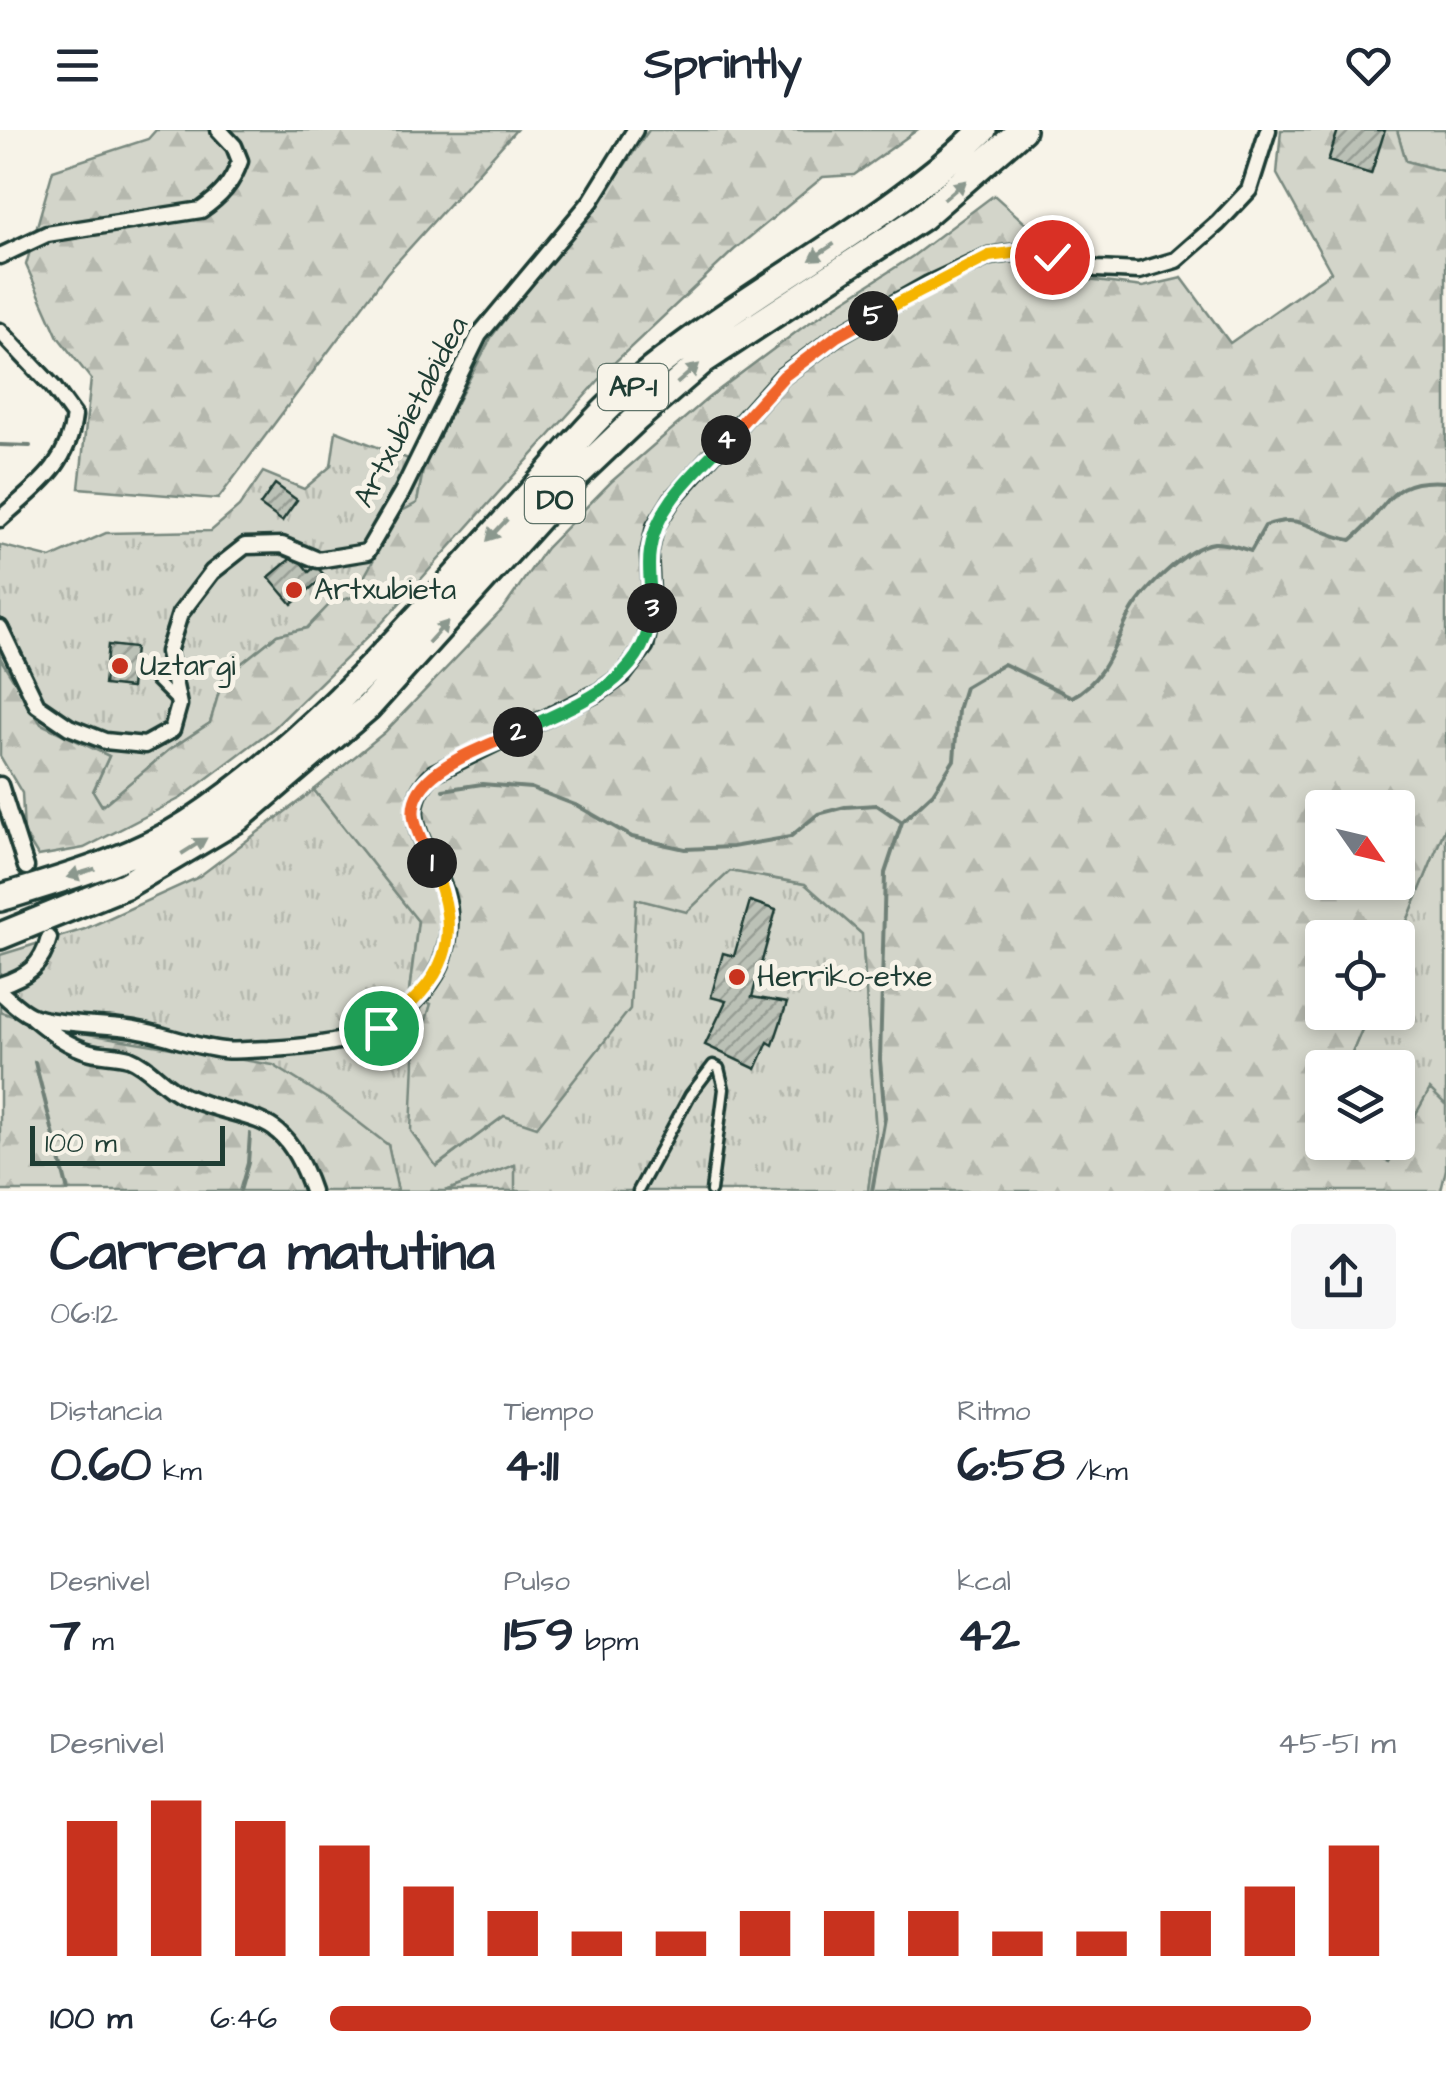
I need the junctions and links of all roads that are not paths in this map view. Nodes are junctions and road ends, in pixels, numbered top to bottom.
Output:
1 (220, 130) edge
2 (636, 130) edge
3 (983, 130) edge
4 (1022, 130) edge
5 (1268, 130) edge
6 (0, 256) edge
7 (0, 331) edge
8 (0, 519) edge
9 (0, 628) edge
10 (145, 670) dead end
11 (179, 705) junction
12 (0, 785) edge
13 (4, 810) edge
14 (26, 867) dead end
15 (109, 893) junction
16 (0, 898) edge
17 (0, 921) edge
18 (0, 936) edge
19 (50, 938) dead end
20 (0, 988) edge
21 (31, 1016) junction
22 (312, 1191) edge
23 (638, 1191) edge
24 (711, 1191) edge

1 - 6 street
2 - 11 street, Artxubietabidea
3 -> 16 highway, AP-1
15 -> 4 highway, DO
5 - 21 street
7 - 8 street
9 - 11 street
10 - 11 lane
12 - 13 street
13 - 14 street
15 - 17 highway
15 - 18 highway
19 - 20 street
20 - 21 street
21 - 22 street
23 - 24 lane

